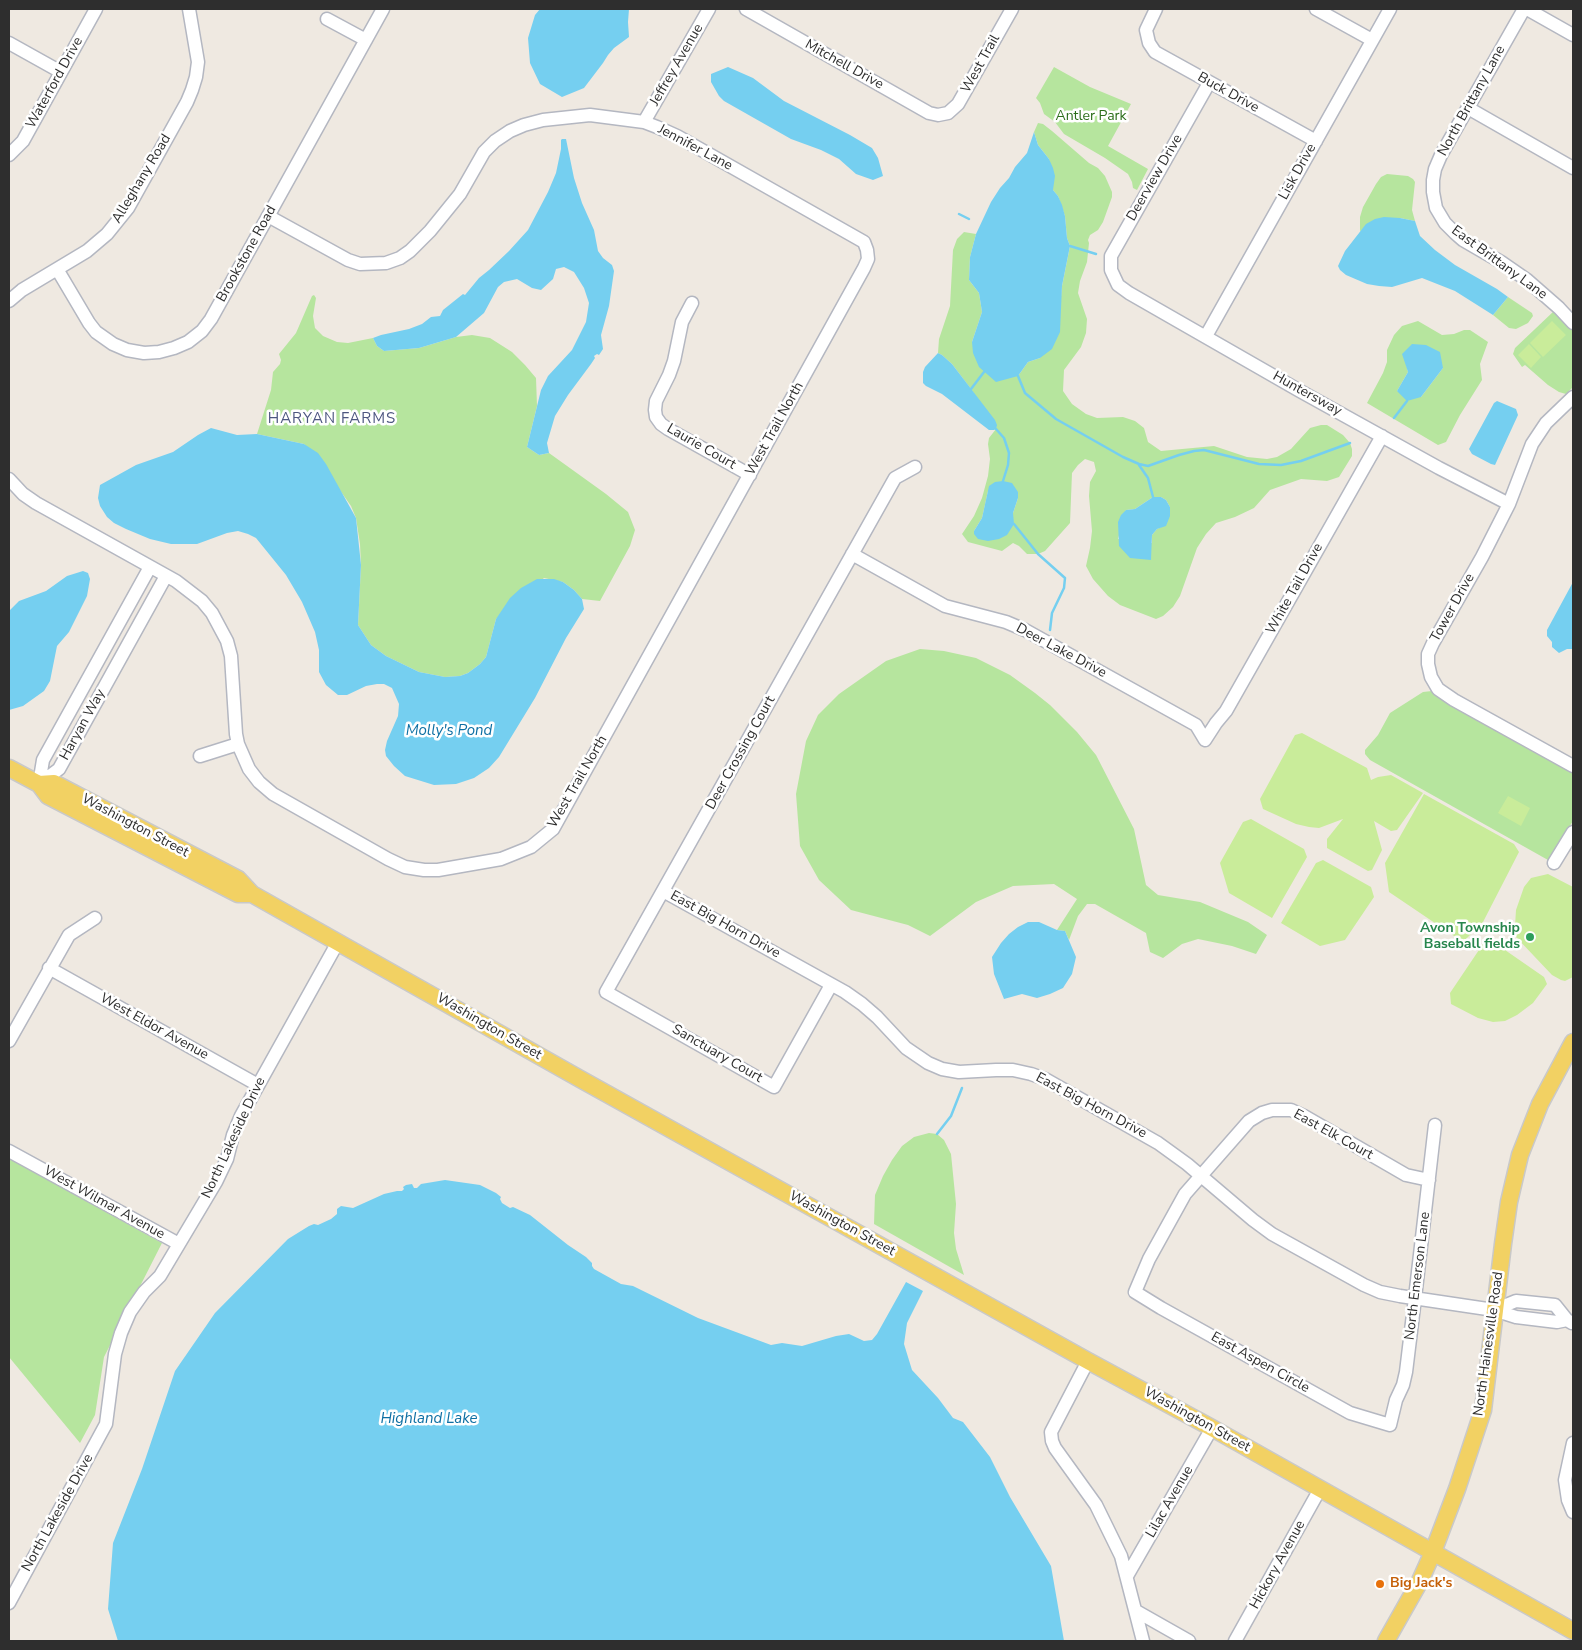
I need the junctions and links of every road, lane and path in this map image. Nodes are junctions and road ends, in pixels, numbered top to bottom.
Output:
1 (96, 9) edge
2 (189, 9) edge
3 (382, 9) edge
4 (709, 9) edge
5 (746, 9) edge
6 (1011, 9) edge
7 (1156, 9) edge
8 (1316, 9) edge
9 (1390, 9) edge
10 (1525, 9) edge
11 (327, 19) dead end
12 (1573, 35) edge
13 (366, 40) junction
14 (1372, 40) junction
15 (9, 43) edge
16 (61, 72) junction
17 (1209, 83) junction
18 (1468, 108) junction
19 (944, 114) joint
20 (644, 122) junction
21 (1316, 141) junction
22 (9, 155) edge
23 (1573, 168) edge
24 (1434, 197) joint
25 (268, 216) junction
26 (58, 269) junction
27 (1112, 274) joint
28 (9, 301) edge
29 (692, 303) dead end
30 (1573, 324) edge
31 (1206, 336) junction
32 (826, 337) joint
33 (1573, 397) edge
34 (1382, 436) junction
35 (915, 467) dead end
36 (750, 475) junction
37 (9, 479) edge
38 (1509, 504) junction
39 (852, 554) junction
40 (158, 571) junction
41 (1205, 740) joint
42 (238, 744) junction
43 (200, 756) dead end
44 (1573, 766) edge
45 (9, 768) edge
46 (39, 784) junction
47 (1573, 832) edge
48 (1554, 863) dead end
49 (663, 891) junction
50 (95, 918) dead end
51 (338, 942) junction
52 (49, 968) junction
53 (831, 984) junction
54 (662, 1023) joint
55 (9, 1042) edge
56 (1573, 1042) edge
57 (258, 1085) junction
58 (1435, 1125) dead end
59 (9, 1151) edge
60 (1201, 1176) junction
61 (1429, 1180) junction
62 (179, 1244) junction
63 (1136, 1292) joint
64 (1415, 1298) junction
65 (1494, 1310) junction
66 (1570, 1322) edge
67 (1088, 1361) junction
68 (1390, 1425) joint
69 (1212, 1428) junction
70 (1573, 1443) edge
71 (1320, 1489) junction
72 (1573, 1512) edge
73 (1434, 1552) junction
74 (1127, 1576) junction
75 (9, 1603) edge
76 (1136, 1611) junction
77 (1573, 1631) edge
78 (1143, 1641) edge
79 (1189, 1641) edge
80 (1235, 1641) edge
81 (1386, 1641) edge

1 - 16 street, Waterford Drive
2 - 26 street, Alleghany Road
3 - 13 street, Brookstone Road
4 - 20 street, Jeffrey Avenue
5 - 19 street, Mitchell Drive
6 - 19 street, West Trail
7 - 17 street, Buck Drive
8 - 14 street
9 - 14 street, Lisk Drive
10 - 12 street
10 - 18 street, North Brittany Lane
11 - 13 street
13 - 25 street, Brookstone Road
14 - 21 street, Lisk Drive
15 - 16 street
16 - 22 street, Waterford Drive
17 - 21 street, Buck Drive
17 - 27 street, Deerview Drive
18 - 23 street
18 - 24 street, North Brittany Lane
20 - 25 street, Jennifer Lane
20 - 32 street, Jennifer Lane
21 - 31 street, Lisk Drive
24 - 30 street, East Brittany Lane
25 - 26 street, Brookstone Road
26 - 28 street, Alleghany Road
27 - 31 street, Huntersway
29 - 36 street, Laurie Court
31 - 34 street, Huntersway
32 - 36 street, West Trail North
33 - 38 street, Tower Drive
34 - 38 street, Huntersway
34 - 41 street, White Tail Drive
35 - 39 street, Deer Crossing Court
36 - 42 street, West Trail North
37 - 40 street
38 - 44 street, Tower Drive
39 - 41 street, Deer Lake Drive
39 - 49 street, Deer Crossing Court
40 - 42 street, West Trail North
40 - 46 street, Haryan Way
40 - 46 street, Haryan Way
42 - 43 street
45 - 46 main road, Washington Street
46 - 51 main road, Washington Street
47 - 48 street
49 - 53 street, East Big Horn Drive
49 - 54 street, Deer Crossing Court
50 - 52 street
51 - 57 street, North Lakeside Drive
51 - 67 main road, Washington Street
52 - 55 street
52 - 57 street, West Eldor Avenue
53 - 54 street, Sanctuary Court
53 - 60 street, East Big Horn Drive
56 - 65 main road, North Hainesville Road
57 - 62 street, North Lakeside Drive
58 - 61 street, North Emerson Lane
59 - 62 street, West Wilmar Avenue
60 - 61 street, East Elk Court
60 - 63 street, East Elk Court
60 - 64 street, East Big Horn Drive
61 - 64 street, North Emerson Lane
62 - 75 street, North Lakeside Drive
63 - 68 street, East Aspen Circle
64 - 65 street, East Big Horn Drive
64 - 68 street, North Emerson Lane
65 - 66 street, East Big Horn Drive
65 - 73 main road, North Hainesville Road
67 - 69 main road, Washington Street
67 - 74 street
69 - 71 main road, Washington Street
69 - 74 street, Lilac Avenue
70 - 72 street
71 - 73 main road, Washington Street
71 - 80 street, Hickory Avenue
73 - 77 main road, Washington Street
73 - 81 main road, North Hainesville Road
74 - 76 street
76 - 78 street
76 - 79 street

